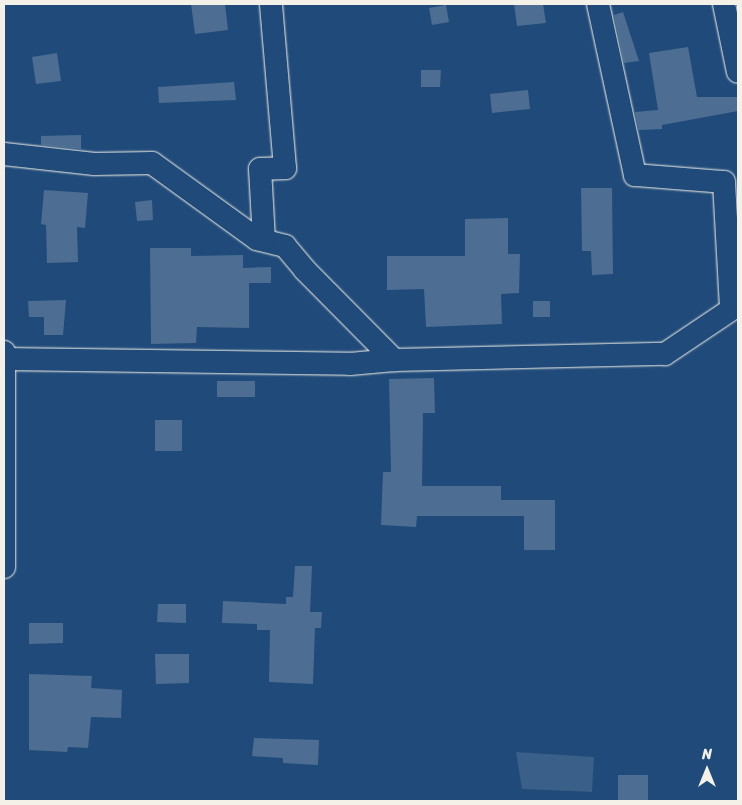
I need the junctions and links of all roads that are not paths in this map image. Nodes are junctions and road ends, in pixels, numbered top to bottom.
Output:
1 (272, 4) edge
2 (598, 4) edge
3 (724, 4) edge
4 (738, 72) edge
5 (4, 154) edge
6 (264, 240) junction
7 (735, 307) edge
8 (4, 352) edge
9 (4, 359) edge
10 (394, 360) junction
11 (4, 567) edge

1 - 6 street
2 - 7 street
3 - 4 street
5 - 6 street
6 - 10 street
7 - 10 street
8 - 9 street
9 - 10 street
9 - 11 street

